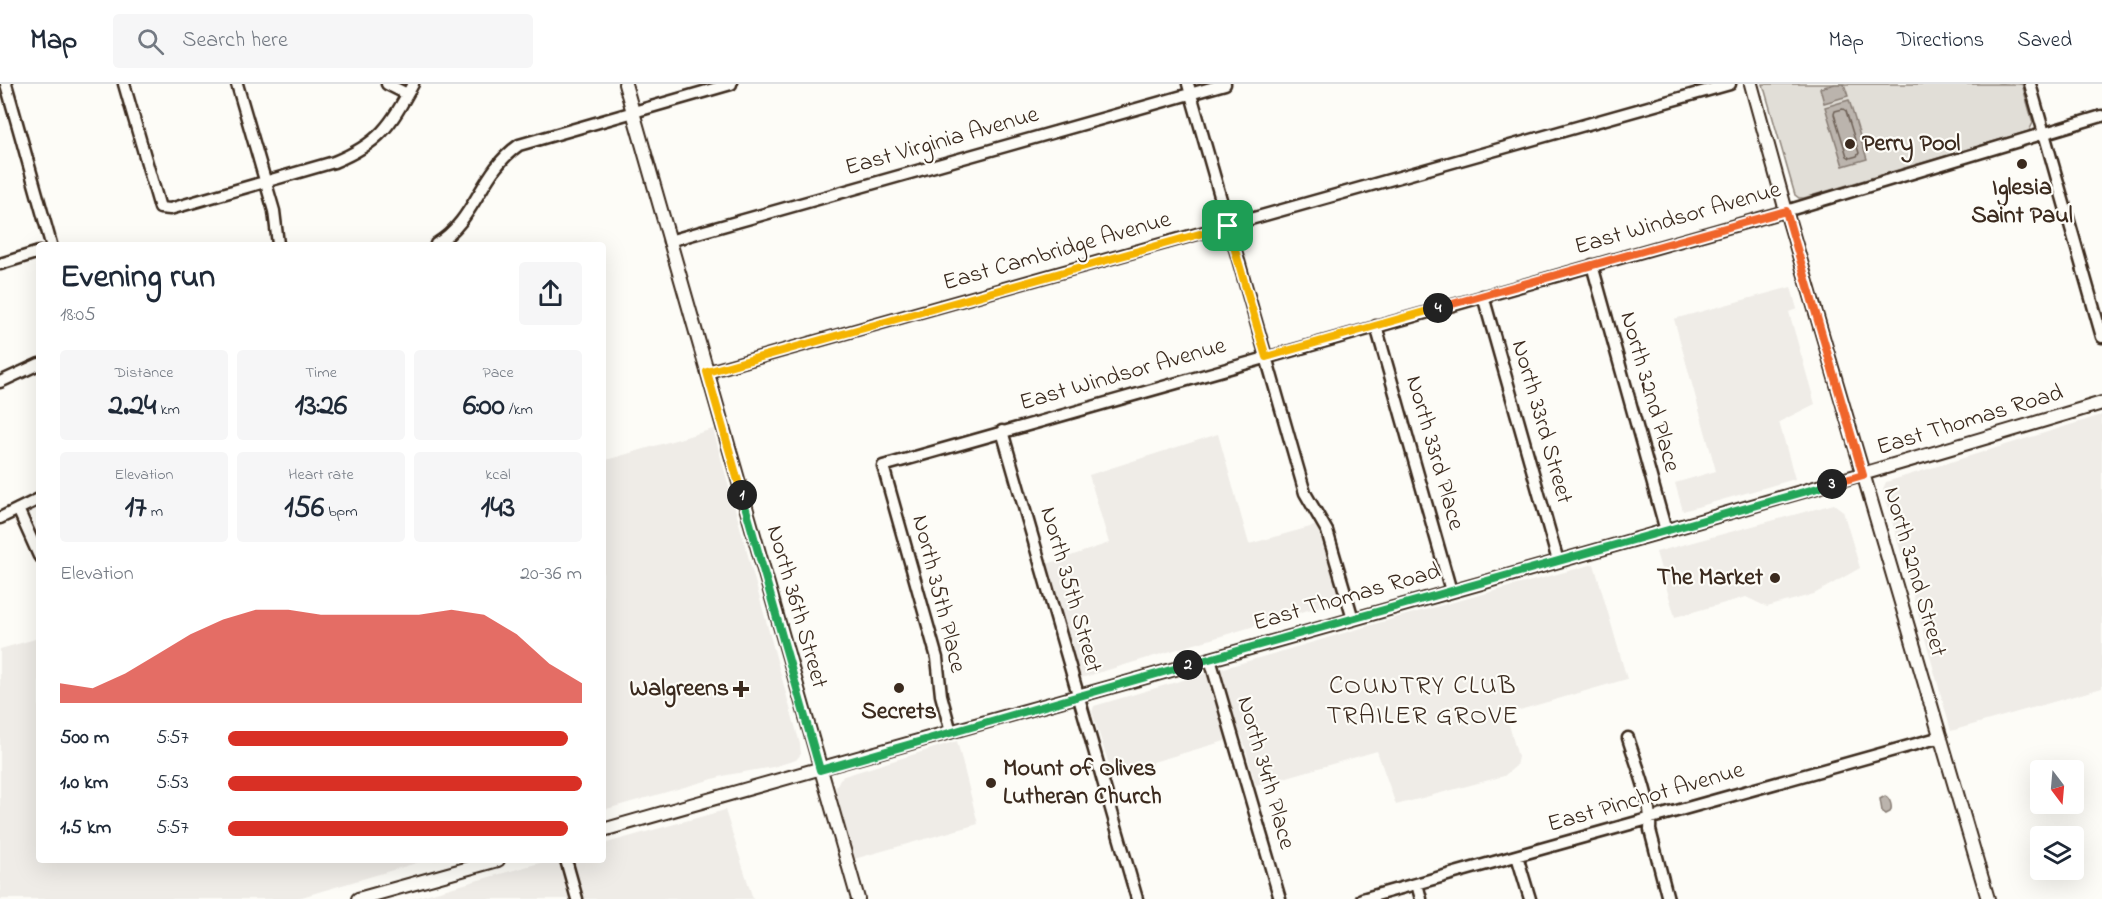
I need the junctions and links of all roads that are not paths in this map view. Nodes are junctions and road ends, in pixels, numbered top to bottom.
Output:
1 (6, 84) edge
2 (124, 84) edge
3 (237, 84) edge
4 (387, 84) edge
5 (413, 84) edge
6 (624, 84) edge
7 (731, 84) edge
8 (1225, 84) edge
9 (1730, 84) edge
10 (1751, 84) edge
11 (2030, 84) edge
12 (1189, 89) edge
13 (407, 94) junction
14 (632, 112) junction
15 (2102, 116) edge
16 (2044, 133) junction
17 (265, 181) junction
18 (1786, 211) junction
19 (1228, 226) junction
20 (669, 241) junction
21 (50, 242) edge
22 (278, 242) edge
23 (439, 242) edge
24 (36, 253) edge
25 (0, 264) edge
26 (1592, 265) junction
27 (1483, 296) junction
28 (1376, 326) junction
29 (2102, 337) edge
30 (1266, 357) junction
31 (36, 365) edge
32 (707, 372) junction
33 (0, 382) edge
34 (2102, 403) edge
35 (1002, 431) junction
36 (882, 466) joint
37 (1863, 475) junction
38 (36, 500) edge
39 (18, 509) junction
40 (0, 518) edge
41 (1666, 531) junction
42 (36, 549) edge
43 (1558, 561) junction
44 (1451, 591) junction
45 (1353, 619) junction
46 (1210, 659) junction
47 (1079, 696) junction
48 (951, 732) junction
49 (1941, 737) junction
50 (1628, 738) dead end
51 (820, 770) junction
52 (1651, 818) junction
53 (606, 829) edge
54 (1517, 856) junction
55 (487, 863) edge
56 (567, 863) edge
57 (1417, 884) junction
58 (358, 899) edge
59 (577, 899) edge
60 (858, 899) edge
61 (1137, 899) edge
62 (1280, 899) edge
63 (1362, 899) edge
64 (1421, 899) edge
65 (1530, 899) edge
66 (1668, 899) edge
67 (1988, 899) edge

1 - 21 street
2 - 17 street
3 - 17 street
4 - 13 street
5 - 13 street
6 - 14 main road, North 36th Street
7 - 14 street
8 - 12 street, East Virginia Avenue
9 - 19 street, East Cambridge Avenue
10 - 18 main road, North 32nd Street
11 - 16 street
12 - 19 street
12 - 20 street, East Virginia Avenue
13 - 17 street
14 - 20 main road, North 36th Street
14 - 23 street
15 - 16 street, East Windsor Avenue
16 - 18 street, East Windsor Avenue
16 - 29 street
17 - 22 street
18 - 26 street, East Windsor Avenue
18 - 37 main road, North 32nd Street
19 - 30 street
19 - 32 street, East Cambridge Avenue
20 - 32 main road, North 36th Street
24 - 25 street
26 - 27 street, East Windsor Avenue
26 - 41 street, North 32nd Place
27 - 28 street, East Windsor Avenue
27 - 43 street, North 33rd Street
28 - 30 street, East Windsor Avenue
28 - 44 street, North 33rd Place
30 - 35 street, East Windsor Avenue
30 - 45 street
31 - 33 street
32 - 51 main road, North 36th Street
34 - 37 main road, East Thomas Road
35 - 36 street, East Windsor Avenue
35 - 47 street, North 35th Street
36 - 48 street, North 35th Place
37 - 41 main road, East Thomas Road
37 - 49 main road, North 32nd Street
38 - 39 street
39 - 40 street
39 - 42 street
41 - 43 main road, East Thomas Road
43 - 44 main road, East Thomas Road
44 - 45 main road, East Thomas Road
45 - 46 main road, East Thomas Road
46 - 47 main road, East Thomas Road
46 - 62 street, North 34th Place
47 - 48 main road, East Thomas Road
47 - 61 street, North 35th Street
48 - 51 main road, East Thomas Road
49 - 52 street, East Pinchot Avenue
49 - 67 main road, North 32nd Street
50 - 52 street
51 - 53 main road, East Thomas Road
51 - 60 main road, North 36th Street
52 - 54 street, East Pinchot Avenue
52 - 66 street
54 - 57 street, East Pinchot Avenue
54 - 65 street
55 - 58 main road
56 - 59 street
57 - 63 street, East Pinchot Avenue
57 - 64 street

